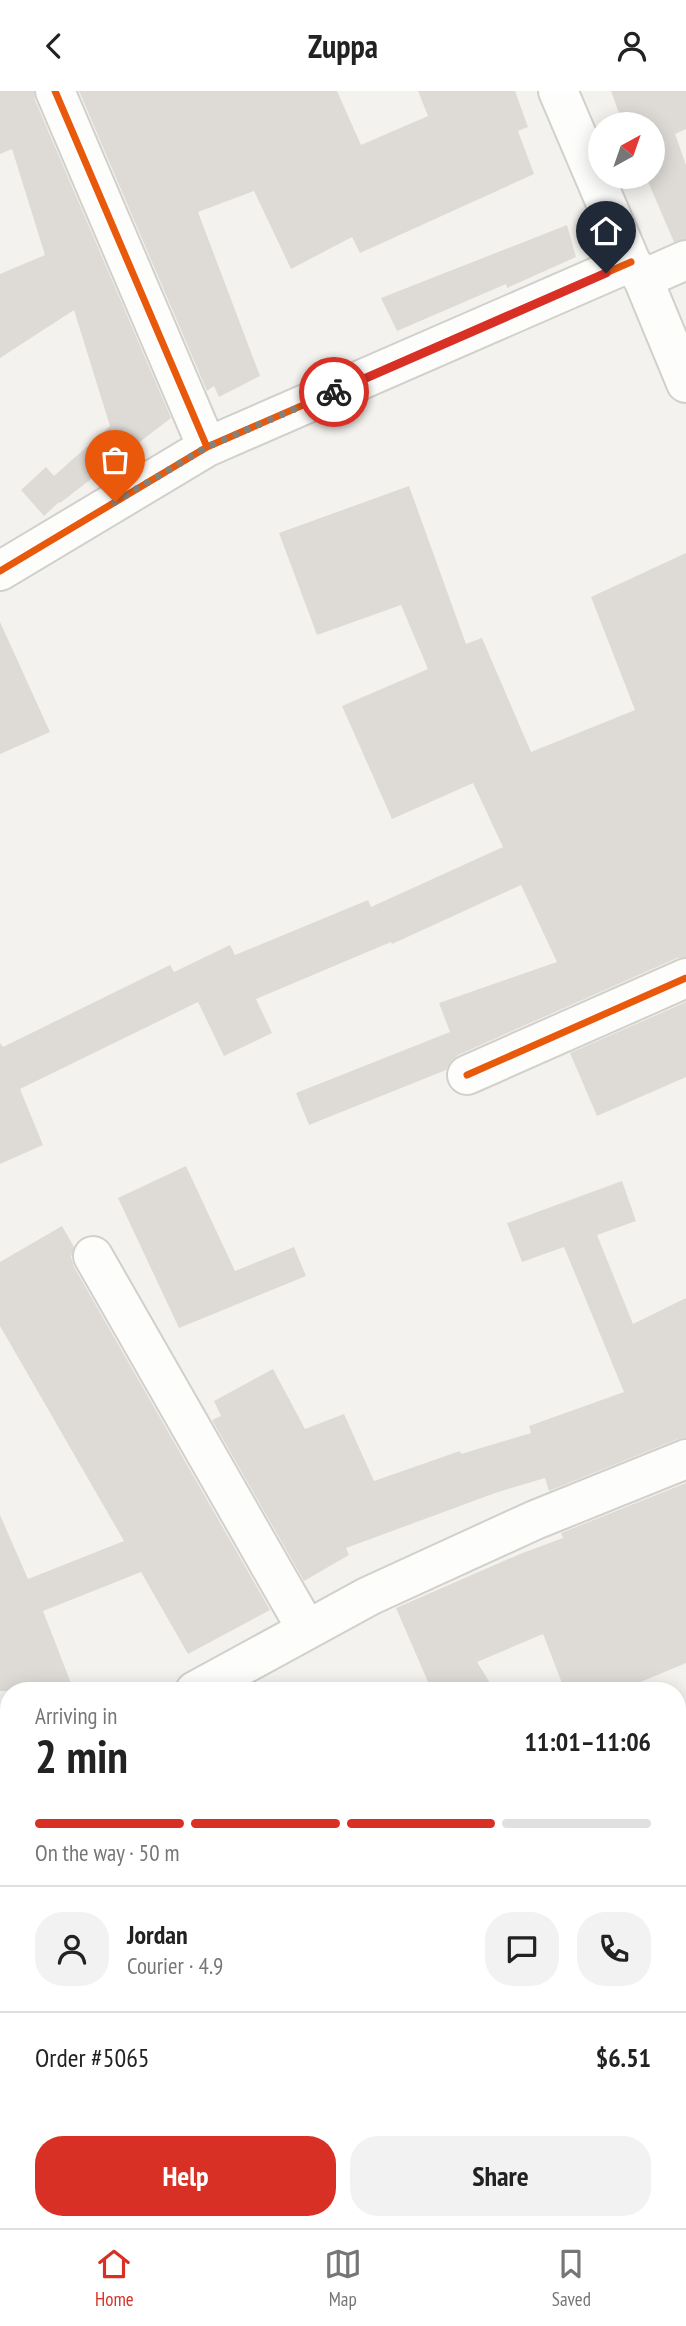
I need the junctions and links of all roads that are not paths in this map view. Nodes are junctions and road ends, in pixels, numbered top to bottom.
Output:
1 (55, 91) edge
2 (558, 91) edge
3 (686, 260) edge
4 (637, 271) junction
5 (686, 383) edge
6 (207, 447) junction
7 (0, 571) edge
8 (686, 978) edge
9 (467, 1075) dead end
10 (93, 1256) dead end
11 (686, 1459) edge
12 (307, 1630) junction
13 (212, 1682) edge

1 - 6 street
2 - 4 street
3 - 4 street
4 - 5 street
4 - 6 street
6 - 7 street
8 - 9 street
10 - 12 street
11 - 12 street
12 - 13 street

